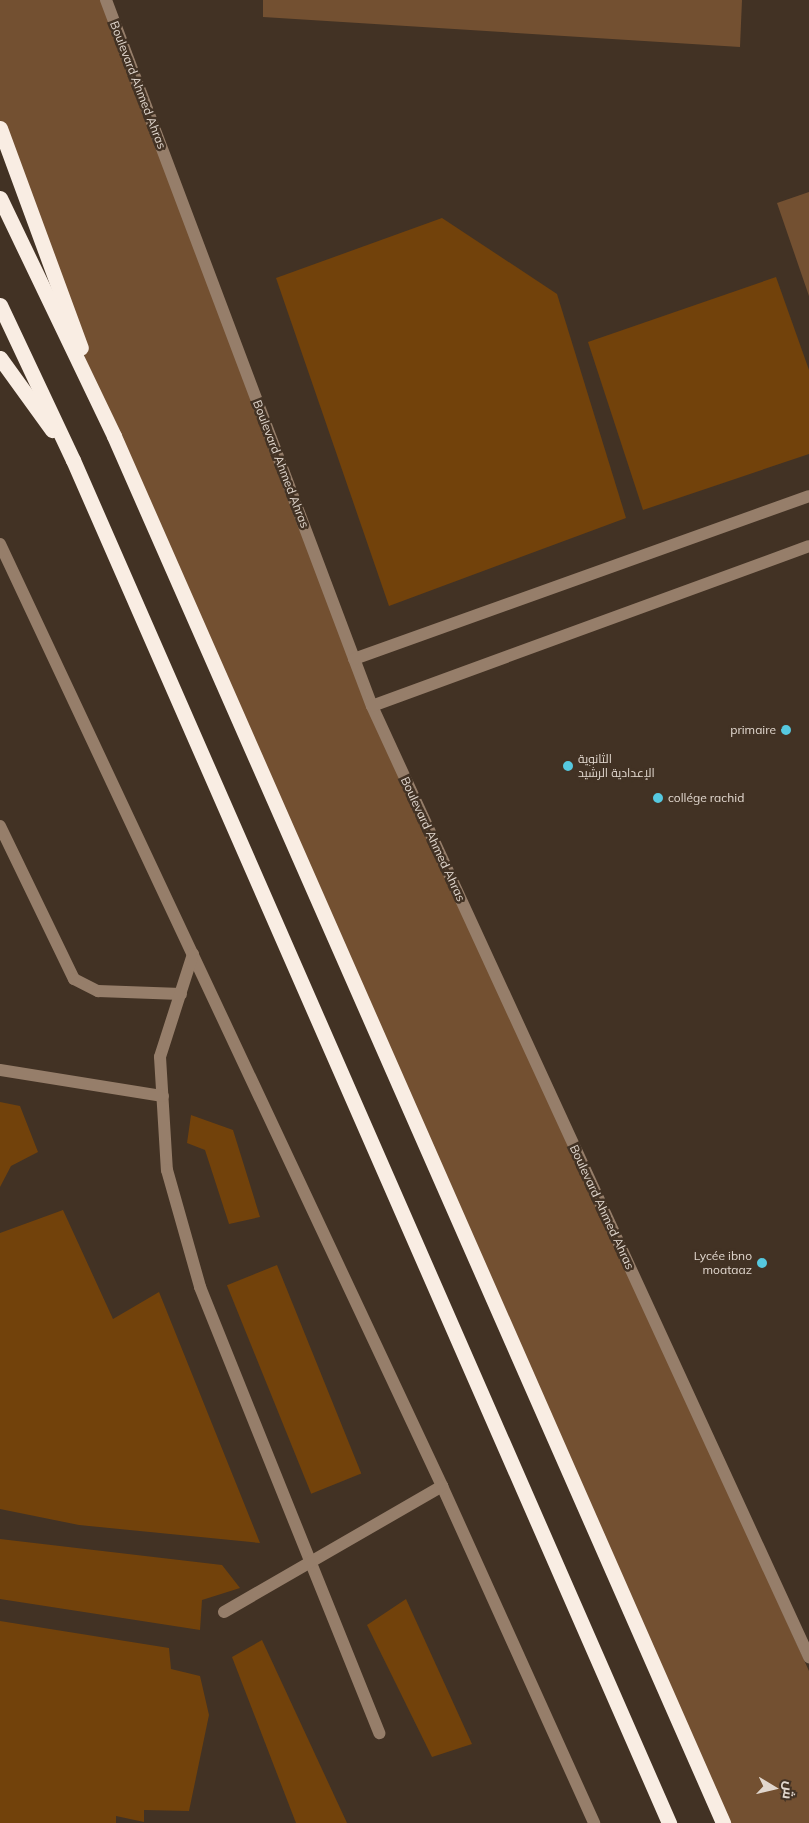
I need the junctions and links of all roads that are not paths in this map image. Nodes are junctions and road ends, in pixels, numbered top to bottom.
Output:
1 (106, 0) edge
2 (0, 128) edge
3 (0, 198) edge
4 (0, 305) edge
5 (0, 358) edge
6 (114, 436) junction
7 (73, 460) junction
8 (809, 496) edge
9 (0, 544) edge
10 (809, 546) edge
11 (354, 658) junction
12 (372, 706) junction
13 (0, 826) edge
14 (193, 954) junction
15 (181, 994) junction
16 (0, 1070) edge
17 (163, 1096) junction
18 (442, 1486) junction
19 (310, 1563) junction
20 (224, 1612) dead end
21 (809, 1657) edge
22 (379, 1734) dead end
23 (594, 1823) edge
24 (668, 1823) edge
25 (723, 1823) edge

1 - 11 street, Boulevard Ahmed Ahras
2 - 6 highway
3 - 6 highway
4 - 7 highway
5 - 7 highway
6 - 25 highway
7 - 24 highway
8 - 11 street
9 - 14 street
10 - 12 street
11 - 12 street, Boulevard Ahmed Ahras
12 - 21 street, Boulevard Ahmed Ahras
13 - 15 street
14 - 15 street
14 - 18 street
15 - 17 street
16 - 17 street
17 - 19 street
18 - 19 street
18 - 23 street
19 - 20 street
19 - 22 street

